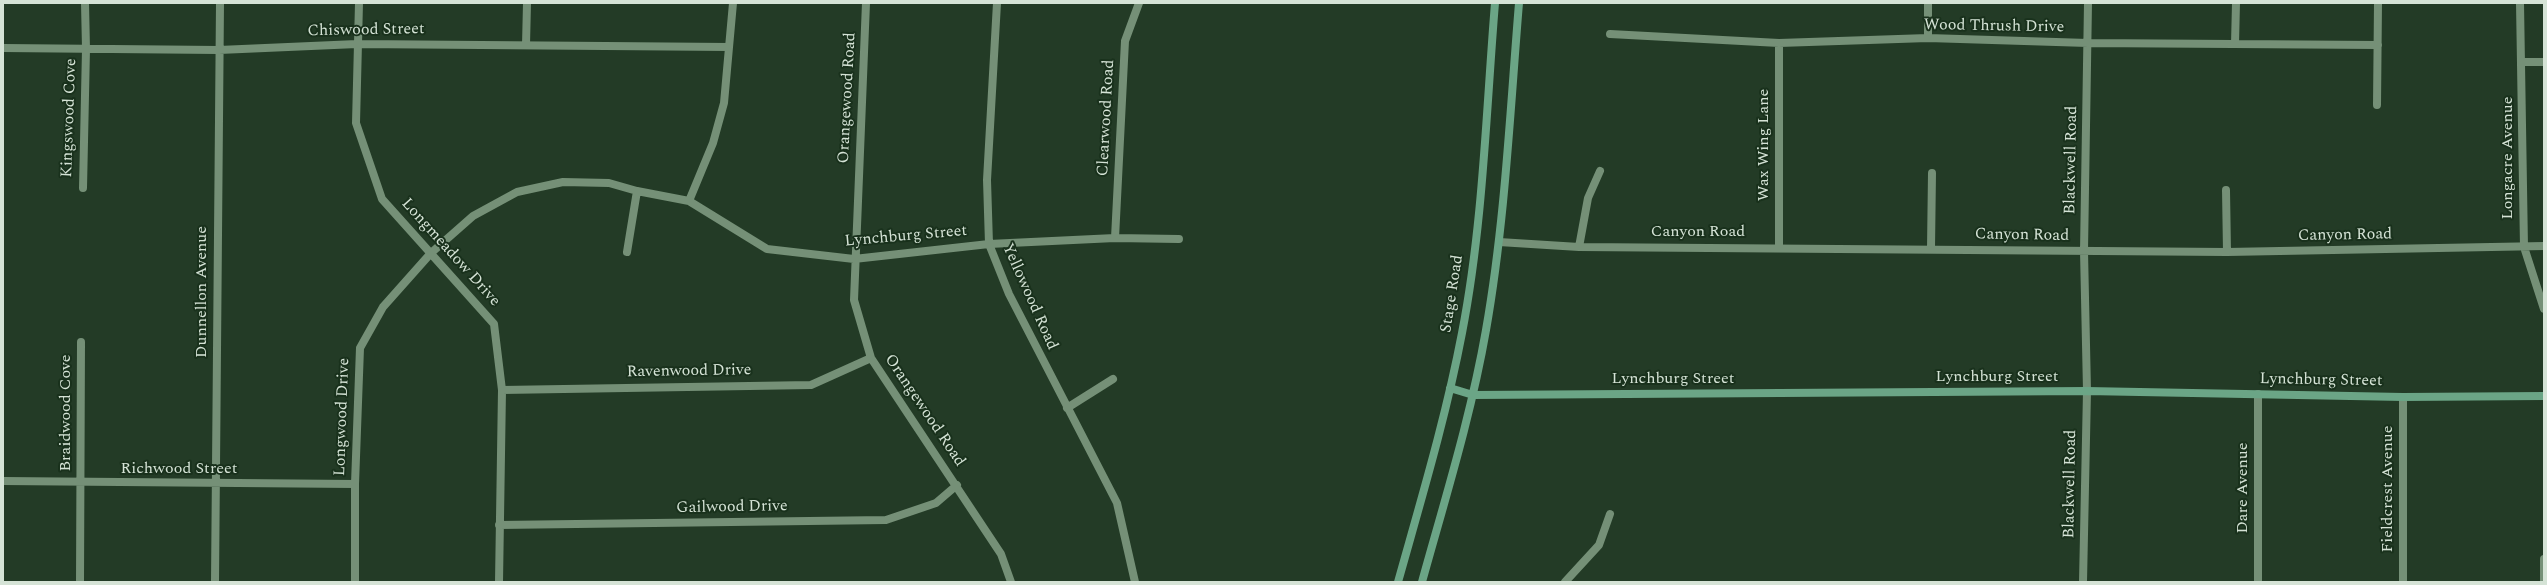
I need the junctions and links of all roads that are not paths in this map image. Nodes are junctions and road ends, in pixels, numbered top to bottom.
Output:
1 (85, 3) edge
2 (220, 3) edge
3 (359, 3) edge
4 (527, 3) edge
5 (733, 3) edge
6 (866, 3) edge
7 (998, 3) edge
8 (1139, 3) edge
9 (1494, 3) edge
10 (1519, 3) edge
11 (1928, 3) edge
12 (2088, 3) edge
13 (2236, 3) edge
14 (2378, 3) edge
15 (2520, 3) edge
16 (1610, 34) dead end
17 (1928, 38) junction
18 (1779, 43) junction
19 (2088, 43) junction
20 (357, 44) junction
21 (2235, 44) junction
22 (526, 45) junction
23 (2378, 46) junction
24 (729, 47) junction
25 (3, 48) edge
26 (86, 49) junction
27 (219, 50) junction
28 (2522, 62) junction
29 (2544, 62) edge
30 (2378, 105) dead end
31 (1600, 171) dead end
32 (1932, 173) dead end
33 (83, 188) dead end
34 (2226, 190) dead end
35 (636, 191) junction
36 (689, 201) junction
37 (1115, 238) junction
38 (1179, 239) dead end
39 (1499, 242) junction
40 (989, 244) junction
41 (2544, 246) edge
42 (1579, 247) junction
43 (1779, 247) junction
44 (2524, 247) junction
45 (1931, 248) junction
46 (2084, 251) junction
47 (431, 252) junction
48 (627, 252) dead end
49 (2228, 252) junction
50 (854, 259) junction
51 (2544, 309) edge
52 (82, 342) dead end
53 (871, 358) junction
54 (1113, 379) dead end
55 (1450, 388) junction
56 (502, 390) junction
57 (2086, 391) junction
58 (2258, 394) junction
59 (1473, 395) junction
60 (2544, 396) edge
61 (2403, 397) junction
62 (1067, 408) junction
63 (3, 481) edge
64 (81, 483) junction
65 (216, 484) junction
66 (355, 484) junction
67 (957, 485) junction
68 (1610, 514) dead end
69 (499, 525) junction
70 (2544, 559) edge
71 (2544, 580) edge
72 (80, 582) edge
73 (215, 582) edge
74 (355, 582) edge
75 (499, 582) edge
76 (1011, 582) edge
77 (1135, 582) edge
78 (1398, 582) edge
79 (1422, 582) edge
80 (1565, 582) edge
81 (2082, 582) edge
82 (2258, 582) edge
83 (2403, 582) edge

1 - 26 street, Kingswood Cove
2 - 27 street, Dunnellon Avenue
3 - 20 street, Longmeadow Drive
4 - 22 street
5 - 24 street
6 - 50 street, Orangewood Road
7 - 40 street, Yellowood Road
8 - 37 street, Clearwood Road
9 - 55 main road, Stage Road
10 - 39 main road
11 - 17 street
12 - 19 street, Blackwell Road
13 - 21 street
14 - 23 street
15 - 28 street, Longacre Avenue
16 - 18 street, Wood Thrush Drive
17 - 18 street, Wood Thrush Drive
17 - 19 street, Wood Thrush Drive
18 - 43 street, Wax Wing Lane
19 - 21 street, Wood Thrush Drive
19 - 46 street, Blackwell Road
20 - 22 street, Chiswood Street
20 - 27 street, Chiswood Street
20 - 47 street, Longmeadow Drive
21 - 23 street, Wood Thrush Drive
22 - 24 street, Chiswood Street
23 - 30 street
24 - 36 street
25 - 26 street, Chiswood Street
26 - 27 street, Chiswood Street
26 - 33 street, Kingswood Cove
27 - 65 street, Dunnellon Avenue
28 - 29 street
28 - 44 street, Longacre Avenue
31 - 42 street
32 - 45 street
34 - 49 street
35 - 36 street, Lynchburg Street
35 - 47 street, Lynchburg Street
35 - 48 street
36 - 50 street, Lynchburg Street
37 - 38 street, Lynchburg Street
37 - 40 street, Lynchburg Street
39 - 42 street, Canyon Road
39 - 59 main road
40 - 50 street, Lynchburg Street
40 - 62 street, Yellowood Road
41 - 44 street, Canyon Road
42 - 43 street, Canyon Road
43 - 45 street, Canyon Road
44 - 49 street, Canyon Road
44 - 51 street, Longacre Avenue
45 - 46 street, Canyon Road
46 - 49 street, Canyon Road
46 - 57 street, Blackwell Road
47 - 56 street, Longmeadow Drive
47 - 66 street, Longwood Drive
50 - 53 street, Orangewood Road
52 - 64 street, Braidwood Cove
53 - 56 street, Ravenwood Drive
53 - 67 street, Orangewood Road
54 - 62 street
55 - 59 main road, Lynchburg Street
55 - 78 main road, Stage Road
56 - 69 street, Longmeadow Drive
57 - 58 main road, Lynchburg Street
57 - 59 main road, Lynchburg Street
57 - 81 street, Blackwell Road
58 - 61 main road, Lynchburg Street
58 - 82 street, Dare Avenue
59 - 79 main road
60 - 61 main road, Lynchburg Street
61 - 83 street, Fieldcrest Avenue
62 - 77 street, Yellowood Road
63 - 64 street, Richwood Street
64 - 65 street, Richwood Street
64 - 72 street, Braidwood Cove
65 - 66 street, Richwood Street
65 - 73 street, Dunnellon Avenue
66 - 74 street, Longwood Drive
67 - 69 street, Gailwood Drive
67 - 76 street, Orangewood Road
68 - 80 street
69 - 75 street, Longmeadow Drive
70 - 71 street

